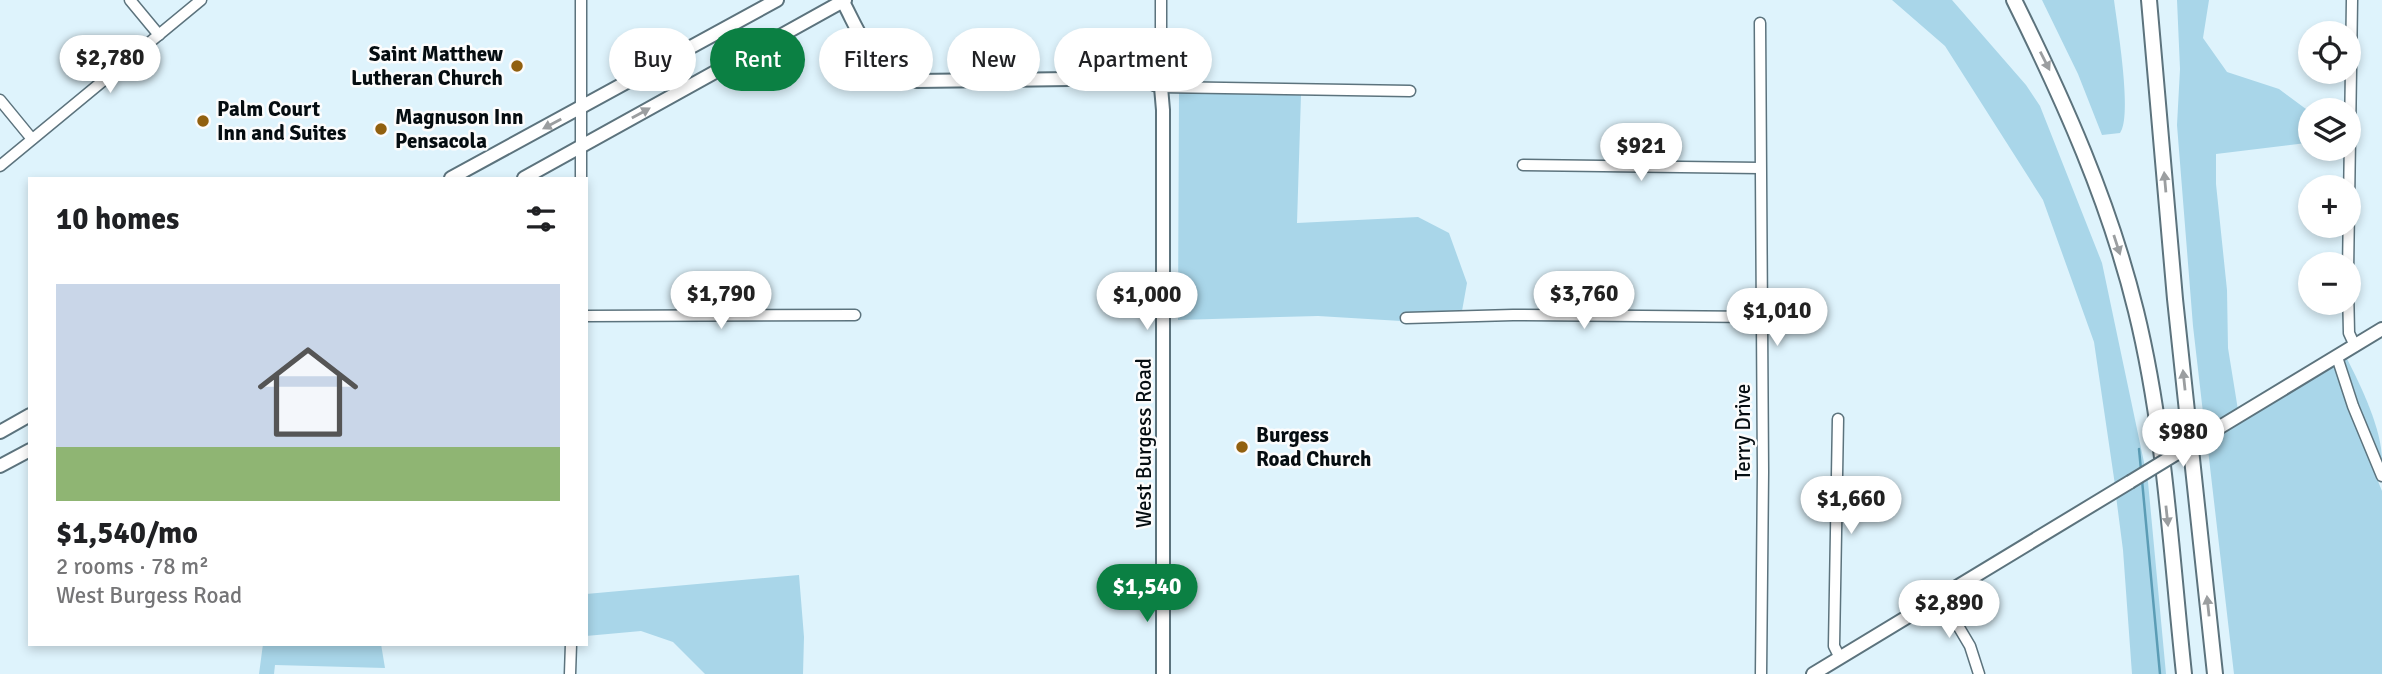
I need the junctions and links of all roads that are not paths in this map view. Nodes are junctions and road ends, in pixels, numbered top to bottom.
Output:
1 (130, 0) edge
2 (201, 0) edge
3 (582, 0) edge
4 (777, 0) edge
5 (843, 0) edge
6 (1161, 0) edge
7 (2014, 0) edge
8 (2150, 0) edge
9 (2352, 0) edge
10 (1760, 23) dead end
11 (1161, 28) edge
12 (159, 34) junction
13 (1054, 79) edge
14 (1212, 88) edge
15 (1410, 90) dead end
16 (1161, 91) edge
17 (0, 100) edge
18 (581, 109) junction
19 (32, 139) junction
20 (581, 146) junction
21 (1523, 165) dead end
22 (0, 166) edge
23 (1760, 168) junction
24 (453, 177) edge
25 (526, 177) edge
26 (581, 177) edge
27 (2348, 252) edge
28 (855, 315) dead end
29 (2349, 315) edge
30 (588, 316) edge
31 (1762, 317) junction
32 (1406, 318) dead end
33 (2382, 329) edge
34 (2355, 346) junction
35 (2337, 357) junction
36 (28, 416) edge
37 (1838, 419) dead end
38 (0, 432) edge
39 (28, 451) edge
40 (0, 466) edge
41 (2382, 476) edge
42 (1941, 597) junction
43 (571, 646) edge
44 (1840, 658) junction
45 (570, 674) edge
46 (1163, 674) edge
47 (1761, 674) edge
48 (1813, 674) edge
49 (1979, 674) edge
50 (2184, 674) edge
51 (2215, 674) edge

1 - 12 street
2 - 12 street
3 - 18 street
4 - 18 main road
5 - 13 main road
20 -> 5 main road
6 - 11 street, West Burgess Road
7 -> 50 highway
51 -> 8 highway
9 - 27 street
10 - 23 street, Terry Drive
12 - 19 street
14 - 15 street
16 - 46 main road, West Burgess Road
17 - 19 street
18 - 20 street
18 -> 24 main road
19 - 22 street
20 - 25 main road
20 - 26 street
21 - 23 street
23 - 31 street, Terry Drive
28 - 30 street
29 - 34 street
31 - 32 street
31 - 47 street, Terry Drive
33 - 34 main road
34 - 35 main road
35 - 41 street
35 - 42 main road, bridge
36 - 38 main road
37 - 44 street
39 - 40 main road
42 - 44 main road
42 - 49 street
43 - 45 street
44 - 48 main road

